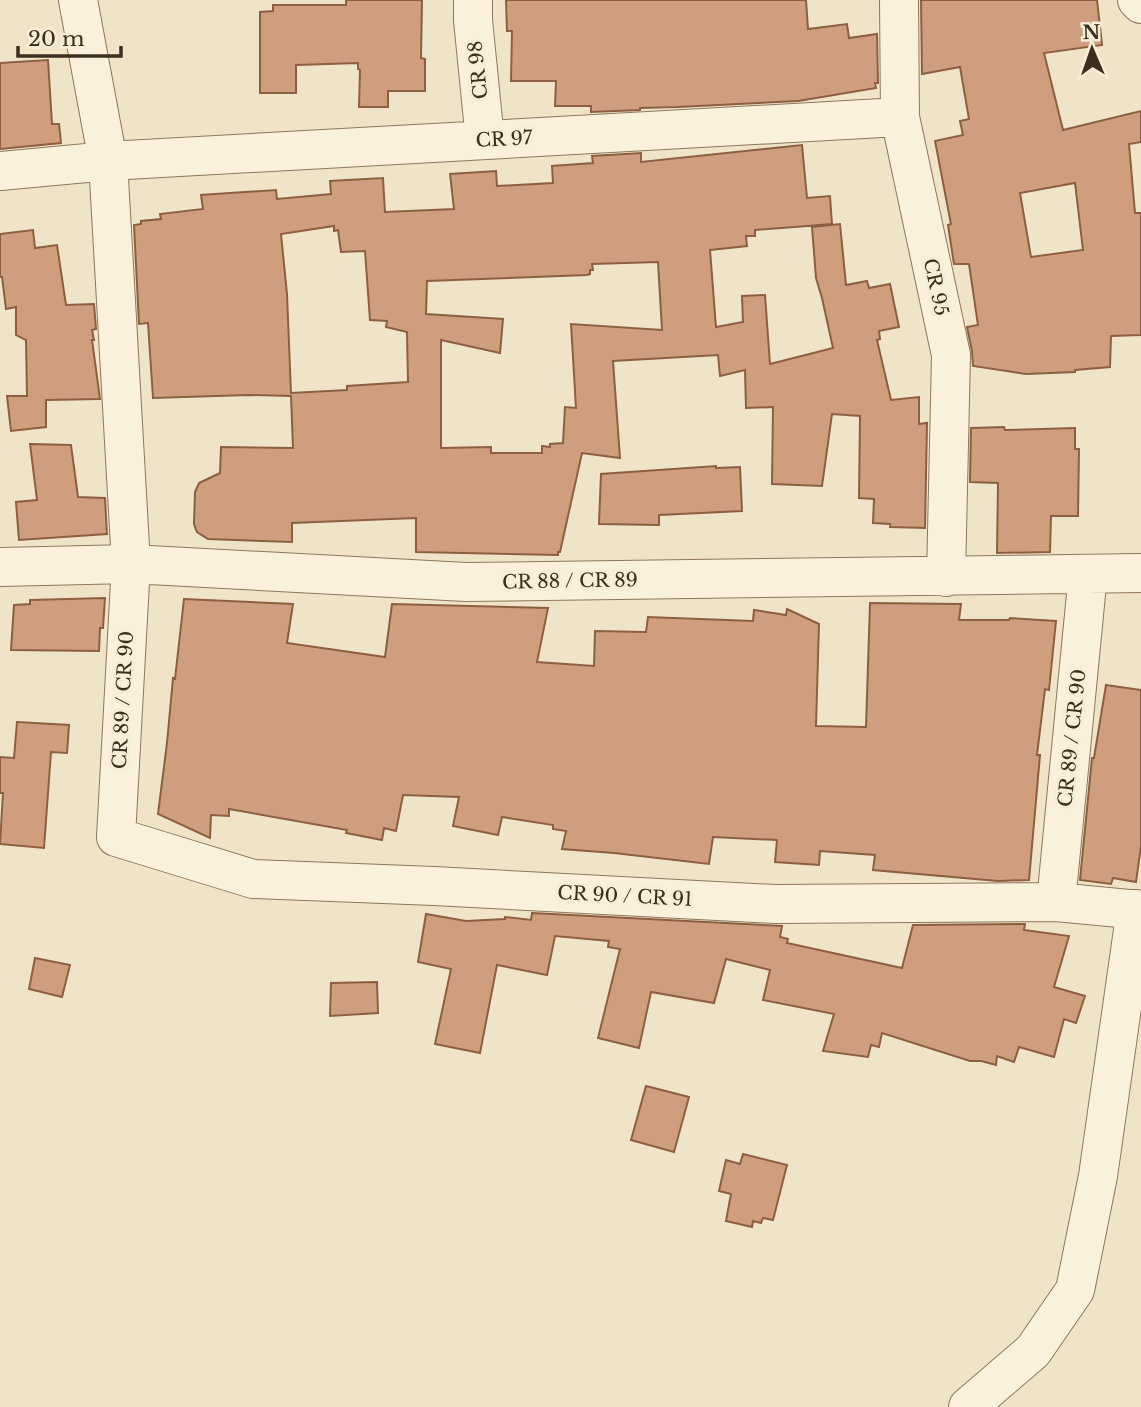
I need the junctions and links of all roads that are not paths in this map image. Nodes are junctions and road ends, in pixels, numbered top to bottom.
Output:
1 (78, 0) edge
2 (473, 0) edge
3 (900, 0) edge
4 (1137, 0) edge
5 (1141, 4) edge
6 (900, 117) junction
7 (485, 140) junction
8 (108, 161) junction
9 (0, 171) edge
10 (131, 564) junction
11 (0, 567) edge
12 (1141, 573) edge
13 (1088, 574) junction
14 (946, 577) junction
15 (116, 837) joint
16 (1056, 902) junction
17 (1139, 910) edge
18 (968, 1407) edge

1 - 8 street, CR 89 / CR 90
2 - 7 street, CR 98
3 - 6 street, CR 95
4 - 5 street
6 - 7 street, CR 97
6 - 14 street, CR 95
7 - 8 street, CR 97
8 - 9 street, CR 97
8 - 10 street, CR 89 / CR 90
10 - 11 street, CR 88 / CR 89
10 - 14 street, CR 88 / CR 89
10 - 15 street, CR 89 / CR 90
12 - 13 street, CR 88 / CR 89
13 - 14 street, CR 88 / CR 89
13 - 16 street, CR 89 / CR 90
15 - 16 street, CR 90 / CR 91
16 - 17 street, CR 90 / CR 91
17 - 18 street

